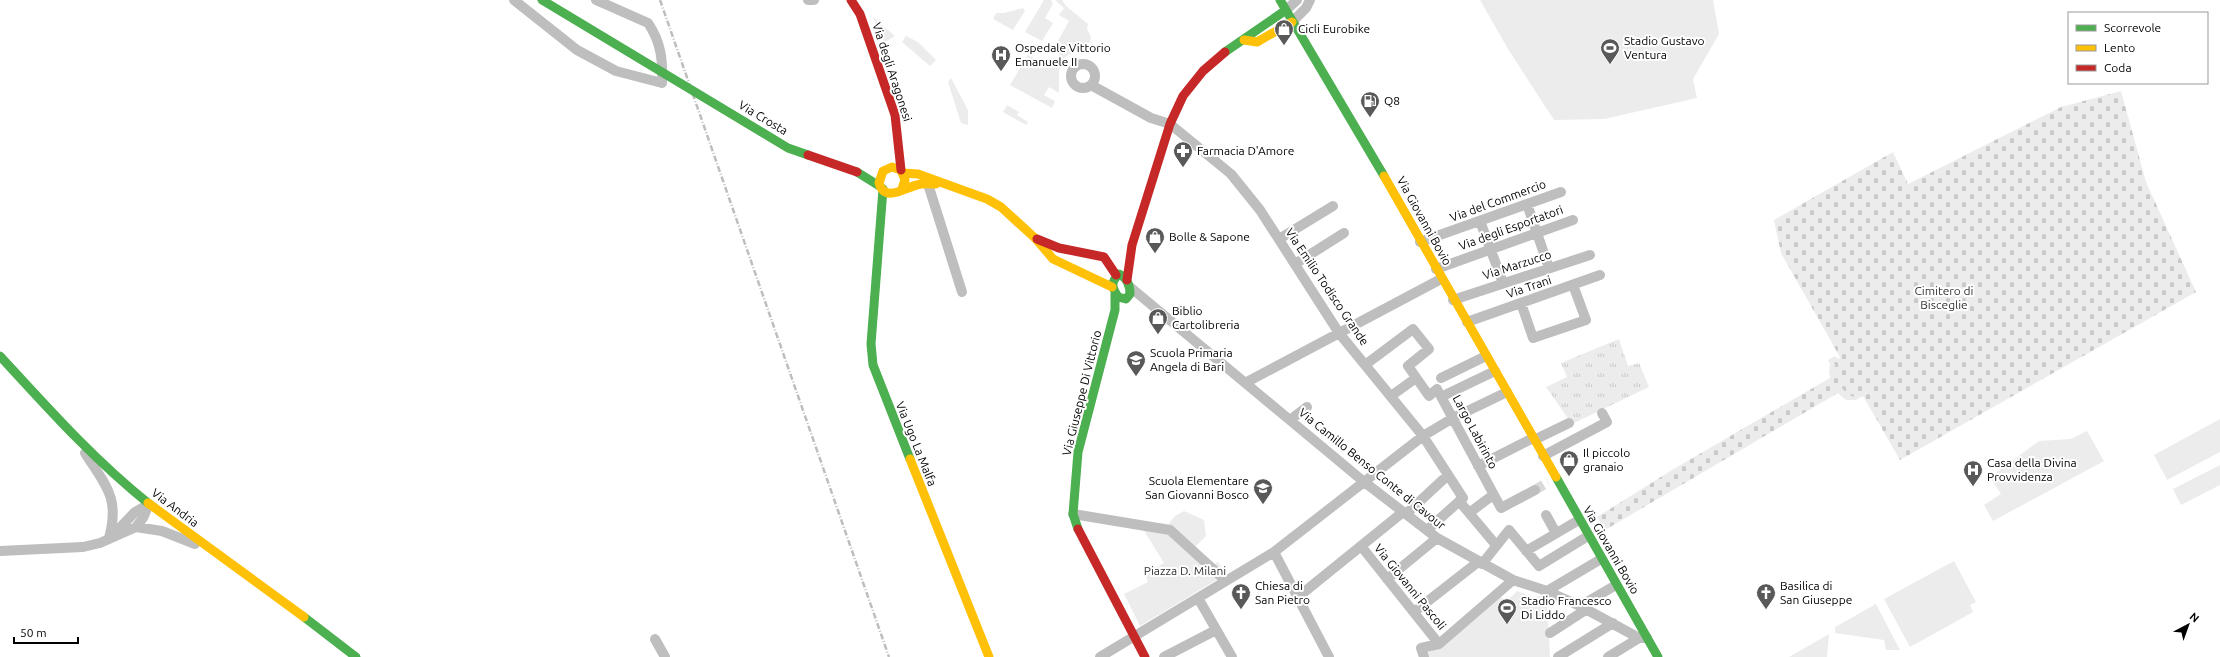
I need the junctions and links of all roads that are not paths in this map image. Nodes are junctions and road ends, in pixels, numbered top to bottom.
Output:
1 (514, 0) edge
2 (542, 0) edge
3 (596, 0) edge
4 (808, 0) edge
5 (814, 0) edge
6 (851, 0) edge
7 (859, 0) edge
8 (1280, 0) edge
9 (1297, 0) edge
10 (1310, 0) edge
11 (1286, 10) junction
12 (860, 14) junction
13 (1292, 22) junction
14 (1244, 40) junction
15 (1091, 85) dead end
16 (1170, 124) junction
17 (899, 138) junction
18 (888, 167) junction
19 (857, 172) junction
20 (902, 172) junction
21 (880, 173) junction
22 (928, 184) junction
23 (943, 184) junction
24 (882, 188) junction
25 (900, 190) junction
26 (1561, 192) dead end
27 (1527, 204) junction
28 (1333, 206) dead end
29 (1573, 220) dead end
30 (1480, 221) junction
31 (879, 230) junction
32 (1537, 232) junction
33 (1344, 233) dead end
34 (1036, 239) junction
35 (1279, 239) junction
36 (1420, 242) junction
37 (1490, 249) junction
38 (1125, 252) junction
39 (1590, 254) dead end
40 (1104, 257) junction
41 (1295, 264) junction
42 (1550, 268) junction
43 (1436, 269) junction
44 (1117, 275) junction
45 (1600, 275) dead end
46 (1441, 279) junction
47 (1128, 283) junction
48 (1503, 283) junction
49 (1573, 285) junction
50 (1114, 291) junction
51 (962, 292) dead end
52 (1126, 298) junction
53 (1453, 300) junction
54 (1147, 301) junction
55 (1521, 303) junction
56 (1115, 310) junction
57 (1466, 322) junction
58 (1339, 332) junction
59 (0, 356) edge
60 (1486, 356) junction
61 (1365, 365) junction
62 (1495, 371) junction
63 (1416, 378) junction
64 (1441, 378) dead end
65 (1245, 383) junction
66 (1507, 392) junction
67 (1447, 394) dead end
68 (1391, 396) junction
69 (1307, 407) dead end
70 (1602, 413) dead end
71 (1453, 418) junction
72 (1290, 420) junction
73 (1569, 423) dead end
74 (72, 434) junction
75 (1423, 436) junction
76 (1534, 439) junction
77 (1543, 456) junction
78 (1478, 466) junction
79 (1448, 475) junction
80 (1363, 481) junction
81 (1535, 490) tunnel mouth
82 (1493, 495) junction
83 (1461, 500) junction
84 (149, 504) junction
85 (1404, 513) junction
86 (1073, 514) junction
87 (1469, 514) junction
88 (1546, 515) dead end
89 (1579, 520) junction
90 (136, 527) junction
91 (1427, 530) junction
92 (1556, 534) junction
93 (1588, 536) junction
94 (109, 538) junction
95 (1437, 538) junction
96 (1496, 545) junction
97 (1361, 546) junction
98 (0, 551) edge
99 (1526, 551) junction
100 (1274, 552) junction
101 (217, 553) junction
102 (1601, 558) junction
103 (1480, 563) junction
104 (1387, 579) junction
105 (1513, 580) junction
106 (1226, 581) junction
107 (1616, 585) junction
108 (1547, 591) junction
109 (1298, 597) junction
110 (1198, 598) junction
111 (1584, 607) junction
112 (1414, 612) junction
113 (1613, 623) junction
114 (1216, 630) junction
115 (1550, 633) dead end
116 (655, 638) dead end
117 (1134, 638) junction
118 (1643, 638) junction
119 (1439, 644) junction
120 (356, 657) edge
121 (665, 657) edge
122 (989, 657) edge
123 (1100, 657) edge
124 (1145, 657) edge
125 (1164, 657) edge
126 (1232, 657) edge
127 (1329, 657) edge
128 (1424, 657) edge
129 (1558, 657) edge
130 (1608, 657) edge
131 (1658, 657) edge

1 - 3 street
2 - 19 street, Via Crosta, bridge
4 - 5 street
6 - 12 street
7 - 12 street
8 - 11 street, Via Giovanni Bovio
9 - 11 street
10 - 13 street
11 - 13 street, Via Giovanni Bovio
11 - 14 street, Via Giuseppe Di Vittorio
12 - 17 street, Via degli Aragonesi
13 - 14 street, Via Giuseppe Di Vittorio
13 - 36 street, Via Giovanni Bovio
14 - 16 street, Via Giuseppe Di Vittorio
15 - 16 street
16 - 35 street, Via Emilio Todisco Grande
16 - 38 street, Via Giuseppe Di Vittorio
17 - 18 street
17 - 20 street, Via degli Aragonesi
18 - 20 street
18 - 21 street
19 - 21 street
19 - 24 street
20 - 23 street
20 - 25 street
21 - 24 street
22 - 23 street
22 - 25 street
22 - 51 street
23 - 34 street
24 - 25 street
24 - 31 street, Via Ugo La Malfa
25 - 31 street
26 - 27 street, Via del Commercio
27 - 30 street, Via del Commercio
27 - 32 street
28 - 35 street
29 - 32 street, Via degli Esportatori
30 - 36 street, Via del Commercio
30 - 37 street
31 - 122 street, Via Ugo La Malfa
32 - 37 street, Via degli Esportatori
32 - 42 street
33 - 41 street
34 - 40 street
34 - 50 street
35 - 41 street, Via Emilio Todisco Grande
36 - 43 street, Via Giovanni Bovio
37 - 43 street, Via degli Esportatori
37 - 48 street
38 - 40 street
38 - 44 street, Via Giuseppe Di Vittorio
38 - 47 street, Via Giuseppe Di Vittorio
39 - 42 street, Via Marzucco
40 - 44 street
41 - 58 street, Via Emilio Todisco Grande
42 - 48 street, Via Marzucco
43 - 46 street, Via Giovanni Bovio
44 - 47 street
44 - 50 street, Via Giuseppe Di Vittorio
45 - 49 street, Via Trani
46 - 53 street, Via Giovanni Bovio
46 - 58 street
47 - 52 street, Via Giuseppe Di Vittorio
47 - 54 street, Via Camillo Benso Conte di Cavour
48 - 53 street, Via Marzucco
49 - 55 street, Via Trani
49 - 55 street
50 - 52 street
50 - 56 street, Via Giuseppe Di Vittorio
52 - 54 street, Via Camillo Benso Conte di Cavour
52 - 56 street, Via Giuseppe Di Vittorio
53 - 57 street, Via Giovanni Bovio
54 - 65 street, Via Camillo Benso Conte di Cavour
55 - 57 street, Via Trani
56 - 86 street, Via Giuseppe Di Vittorio
57 - 60 street, Via Giovanni Bovio
58 - 61 street, Via Emilio Todisco Grande
58 - 65 street
59 - 74 street, Via Andria
60 - 62 street, Via Giovanni Bovio
60 - 64 street
61 - 63 street, Largo Labirinto
61 - 68 street, Via Emilio Todisco Grande
62 - 66 street, Via Giovanni Bovio
62 - 67 street
63 - 68 street
63 - 71 street, Largo Labirinto
65 - 72 street, Via Camillo Benso Conte di Cavour
66 - 71 street
66 - 76 street, Via Giovanni Bovio
68 - 75 street, Via Emilio Todisco Grande
69 - 72 street
70 - 77 street
71 - 75 street
71 - 78 street, Largo Labirinto
72 - 80 street, Via Camillo Benso Conte di Cavour
73 - 76 street
74 - 84 street, Via Andria
74 - 94 street
75 - 79 street, Via Emilio Todisco Grande
75 - 80 street
76 - 77 street, Via Giovanni Bovio
76 - 78 street
77 - 89 street, Via Giovanni Bovio
78 - 82 street, Largo Labirinto
79 - 83 street, Via Emilio Todisco Grande
79 - 85 street
80 - 85 street, Via Camillo Benso Conte di Cavour
80 - 100 street
81 - 82 street, Largo Labirinto
82 - 87 street
83 - 87 street, Via Emilio Todisco Grande
83 - 91 street
84 - 90 street
84 - 94 street
84 - 101 street, Via Andria
85 - 91 street, Via Camillo Benso Conte di Cavour
85 - 97 street
86 - 106 street
86 - 117 street, Via Giuseppe Di Vittorio
87 - 96 street, Via Emilio Todisco Grande
88 - 92 street
89 - 92 street
89 - 93 street, Via Giovanni Bovio
90 - 94 street
90 - 101 street
91 - 95 street, Via Camillo Benso Conte di Cavour
92 - 99 street
93 - 99 street
93 - 102 street, Via Giovanni Bovio
94 - 98 street
95 - 103 street, Via Camillo Benso Conte di Cavour
95 - 104 street
96 - 99 street
96 - 103 street
97 - 104 street, Via Giovanni Pascoli
97 - 109 street
100 - 106 street
100 - 109 street
101 - 120 street, Via Andria
102 - 107 street, Via Giovanni Bovio
102 - 108 street
103 - 105 street, Via Camillo Benso Conte di Cavour
103 - 112 street
104 - 112 street, Via Giovanni Pascoli
105 - 108 street, Via Camillo Benso Conte di Cavour
105 - 119 street
106 - 110 street
107 - 111 street
107 - 118 street, Via Giovanni Bovio
108 - 111 street, Via Camillo Benso Conte di Cavour
109 - 127 street
110 - 114 street
110 - 117 street
111 - 113 street, Via Camillo Benso Conte di Cavour
111 - 115 street
112 - 119 street, Via Giovanni Pascoli
113 - 118 street, Via Camillo Benso Conte di Cavour
113 - 129 street
114 - 125 street
114 - 126 street
116 - 121 street
117 - 123 street
117 - 124 street, Via Giuseppe Di Vittorio
118 - 130 street
118 - 131 street, Via Giovanni Bovio
119 - 128 street

